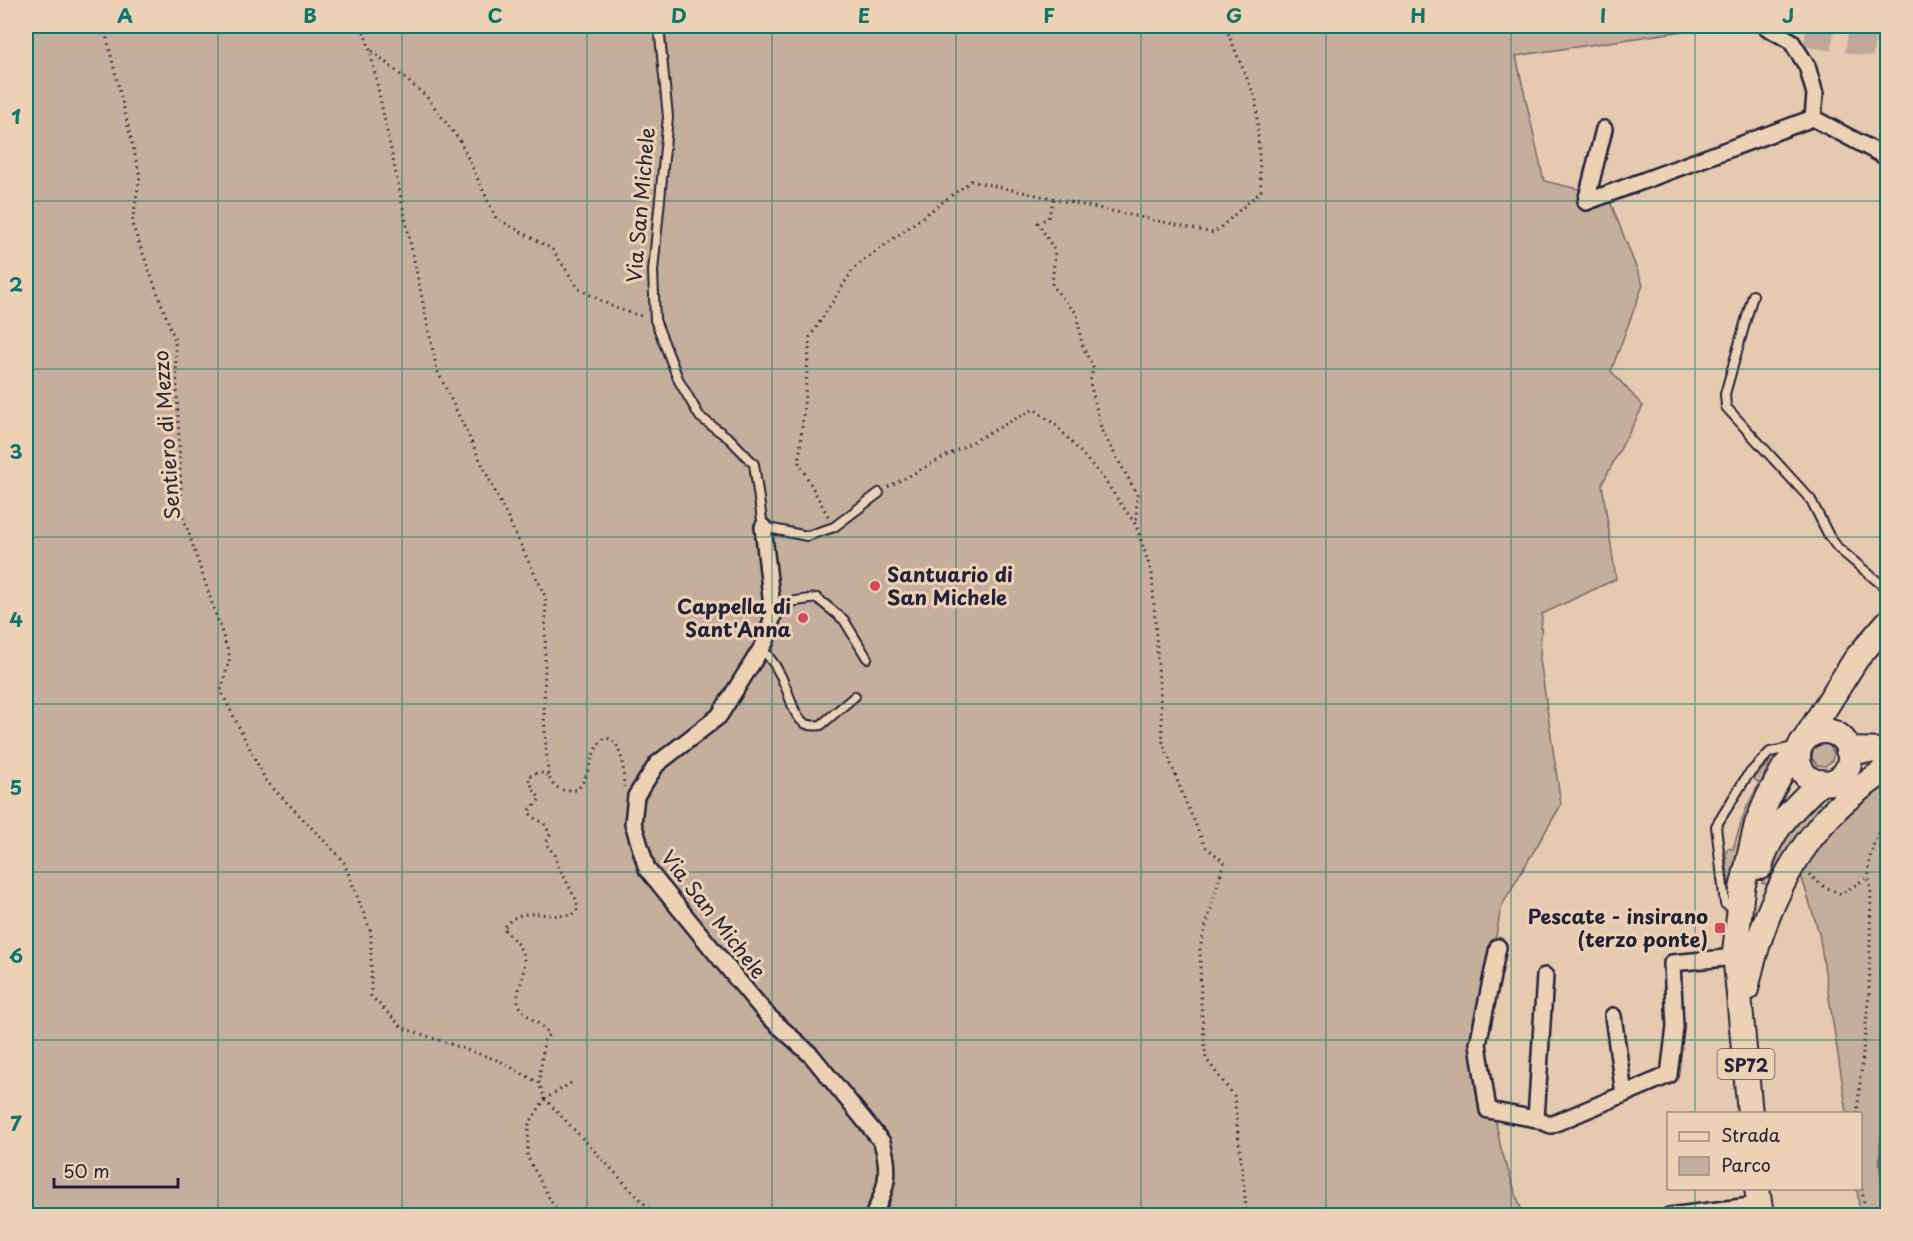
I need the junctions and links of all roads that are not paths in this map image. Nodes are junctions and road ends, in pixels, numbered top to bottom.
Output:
1 (659, 26) edge
2 (1765, 26) edge
3 (1813, 118) junction
4 (1604, 129) dead end
5 (1887, 158) edge
6 (1753, 295) dead end
7 (879, 493) road end
8 (763, 527) junction
9 (1887, 590) edge
10 (773, 615) junction
11 (1887, 622) edge
12 (761, 648) junction
13 (867, 658) dead end
14 (1842, 680) junction
15 (855, 696) dead end
16 (1845, 744) junction
17 (1802, 745) junction
18 (1887, 751) edge
19 (1887, 766) edge
20 (1828, 781) junction
21 (1739, 911) junction
22 (1498, 947) dead end
23 (1736, 957) junction
24 (1545, 976) dead end
25 (1741, 1015) junction
26 (1613, 1016) dead end
27 (1624, 1094) junction
28 (1750, 1112) edge
29 (1536, 1119) junction
30 (1759, 1203) edge
31 (873, 1215) edge
32 (1669, 1215) edge

1 - 8 lane, Via San Michele
2 - 3 street
3 - 4 street
3 - 5 street
6 - 9 lane
7 - 8 lane
8 - 10 street, Via San Michele
10 - 12 street, Via San Michele
10 - 13 lane
11 - 14 main road
12 - 15 lane
12 - 31 street, Via San Michele
14 - 16 main road
14 - 17 main road
16 - 17 main road
16 - 18 main road
16 - 20 main road
17 - 20 main road
17 - 21 main road
17 - 21 lane
19 - 20 main road
19 - 25 main road
20 - 25 main road
21 - 23 main road
22 - 29 street
23 - 25 main road
23 - 27 street
24 - 29 street
25 - 28 main road, SP72
26 - 27 street
27 - 29 street
30 - 32 street

